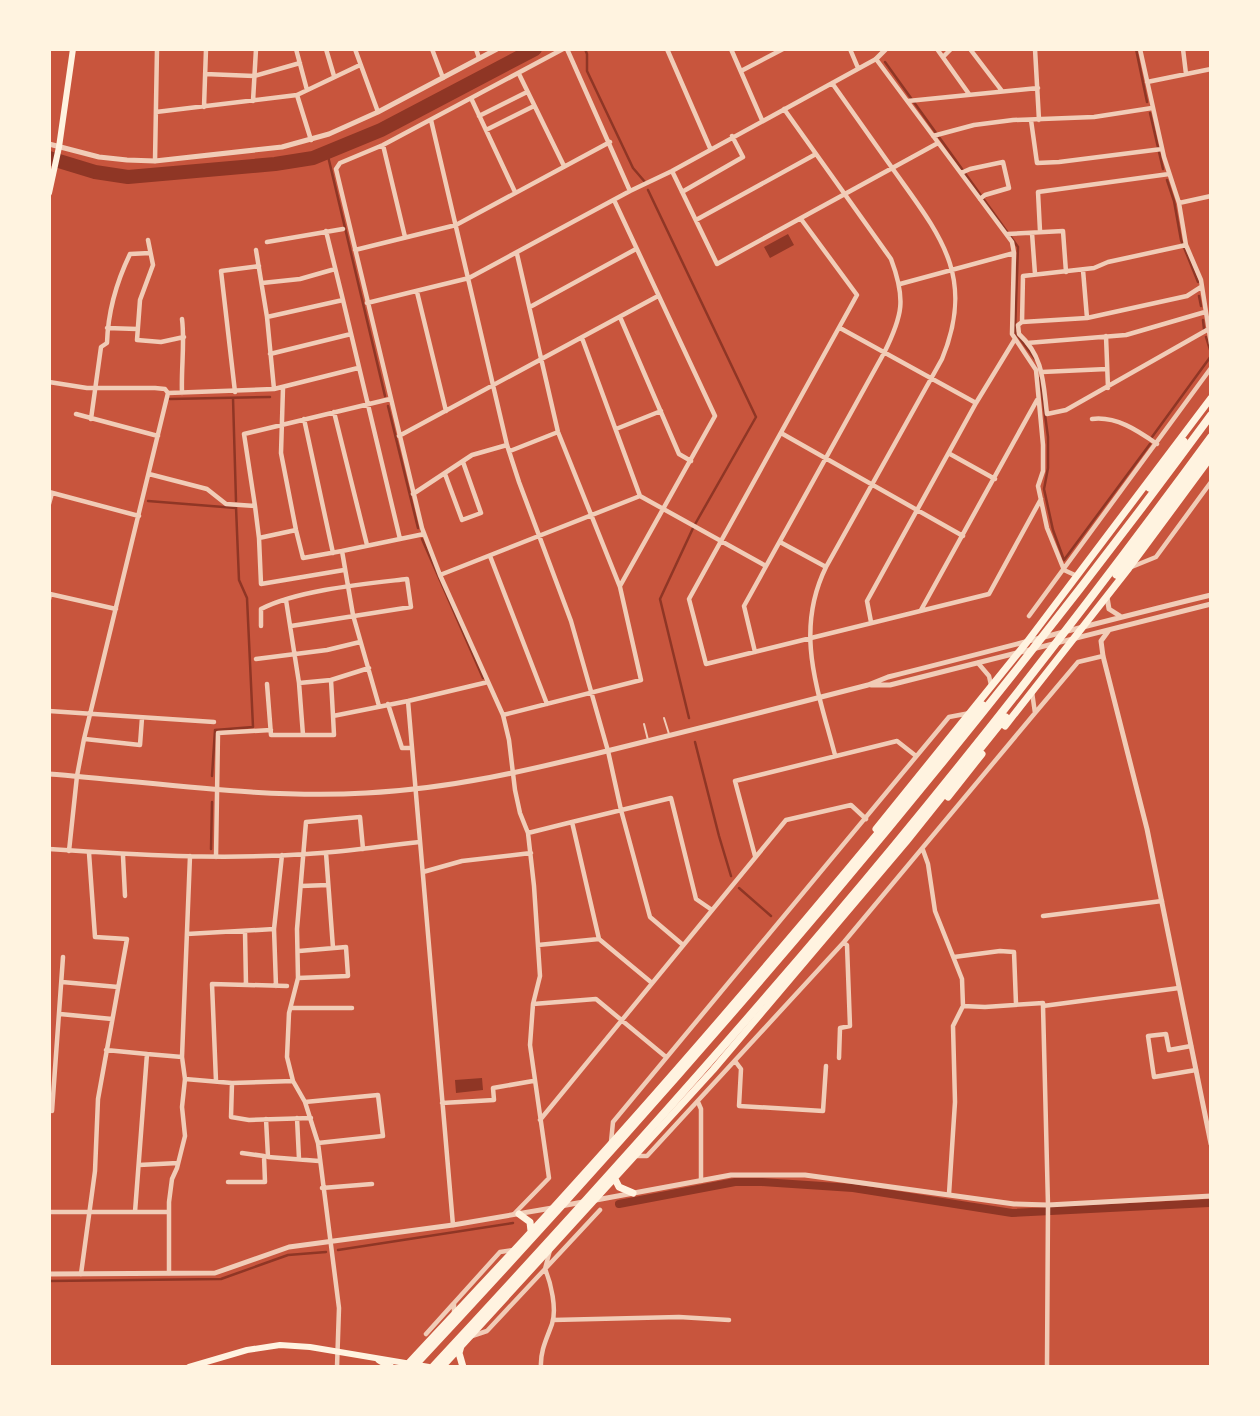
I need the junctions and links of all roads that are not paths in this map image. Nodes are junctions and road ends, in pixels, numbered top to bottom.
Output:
1 (72, 49) edge
2 (151, 49) edge
3 (157, 49) edge
4 (205, 49) edge
5 (256, 49) edge
6 (296, 49) edge
7 (327, 49) edge
8 (355, 49) edge
9 (432, 49) edge
10 (476, 49) edge
11 (497, 49) edge
12 (565, 49) edge
13 (667, 49) edge
14 (732, 49) edge
15 (783, 49) edge
16 (850, 49) edge
17 (886, 49) edge
18 (937, 49) edge
19 (951, 49) edge
20 (970, 49) edge
21 (1035, 49) edge
22 (1140, 49) edge
23 (1183, 49) edge
24 (943, 57) junction
25 (479, 58) junction
26 (876, 59) junction
27 (300, 63) junction
28 (360, 65) junction
29 (858, 68) junction
30 (1211, 69) edge
31 (741, 71) junction
32 (205, 74) junction
33 (519, 74) junction
34 (1186, 74) junction
35 (254, 76) junction
36 (334, 76) junction
37 (443, 78) junction
38 (1147, 82) junction
39 (832, 83) junction
40 (1038, 88) junction
41 (307, 90) junction
42 (1002, 91) junction
43 (527, 92) junction
44 (969, 94) junction
45 (297, 95) junction
46 (471, 98) junction
47 (253, 101) junction
48 (908, 101) junction
49 (534, 106) junction
50 (204, 107) junction
51 (1152, 108) junction
52 (784, 109) junction
53 (156, 111) junction
54 (378, 112) junction
55 (479, 116) junction
56 (431, 120) junction
57 (762, 120) junction
58 (1031, 120) junction
59 (1039, 120) junction
60 (486, 130) junction
61 (732, 136) junction
62 (933, 136) junction
63 (311, 140) junction
64 (610, 142) junction
65 (939, 143) junction
66 (49, 144) edge
67 (383, 145) junction
68 (710, 148) junction
69 (1162, 149) junction
70 (58, 150) junction
71 (816, 154) junction
72 (155, 161) junction
73 (564, 166) junction
74 (892, 169) junction
75 (672, 171) junction
76 (961, 173) junction
77 (1168, 174) junction
78 (630, 191) junction
79 (516, 192) junction
80 (682, 192) junction
81 (49, 193) edge
82 (845, 194) junction
83 (1211, 196) edge
84 (980, 199) junction
85 (614, 201) junction
86 (1179, 203) junction
87 (802, 219) junction
88 (696, 220) junction
89 (456, 225) junction
90 (343, 229) dead end
91 (1040, 231) junction
92 (326, 232) junction
93 (1032, 233) junction
94 (1007, 234) junction
95 (405, 237) junction
96 (148, 240) dead end
97 (267, 242) dead end
98 (1186, 246) junction
99 (636, 249) junction
100 (256, 250) dead end
101 (355, 250) junction
102 (149, 253) junction
103 (1014, 253) junction
104 (517, 254) junction
105 (259, 266) junction
106 (335, 269) junction
107 (1083, 270) junction
108 (953, 271) junction
109 (1066, 272) junction
110 (1035, 274) junction
111 (469, 278) junction
112 (262, 283) junction
113 (900, 284) junction
114 (1201, 287) junction
115 (417, 292) junction
116 (658, 296) junction
117 (343, 300) junction
118 (367, 303) junction
119 (530, 307) junction
120 (1205, 312) junction
121 (267, 317) junction
122 (620, 317) junction
123 (1087, 318) junction
124 (181, 319) dead end
125 (1022, 322) junction
126 (107, 328) junction
127 (840, 328) junction
128 (137, 329) junction
129 (1207, 330) junction
130 (351, 334) junction
131 (1106, 336) junction
132 (184, 337) junction
133 (582, 338) junction
134 (1014, 339) junction
135 (1028, 342) junction
136 (1211, 344) edge
137 (1022, 347) junction
138 (270, 354) junction
139 (884, 354) junction
140 (542, 359) junction
141 (358, 368) junction
142 (1211, 368) edge
143 (1107, 369) junction
144 (1042, 372) junction
145 (930, 379) junction
146 (49, 382) edge
147 (494, 384) junction
148 (96, 388) junction
149 (283, 388) junction
150 (1108, 388) junction
151 (274, 390) junction
152 (234, 392) junction
153 (168, 393) junction
154 (181, 393) junction
155 (1211, 398) edge
156 (390, 399) junction
157 (1037, 400) junction
158 (976, 403) junction
159 (367, 404) junction
160 (1211, 404) edge
161 (446, 411) junction
162 (660, 411) junction
163 (334, 412) junction
164 (76, 414) dead end
165 (1211, 415) edge
166 (91, 419) junction
167 (303, 419) junction
168 (1092, 419) dead end
169 (283, 424) junction
170 (616, 429) junction
171 (558, 432) junction
172 (781, 433) junction
173 (158, 436) junction
174 (399, 436) junction
175 (1211, 436) edge
176 (1157, 444) junction
177 (507, 445) junction
178 (1211, 447) edge
179 (510, 451) junction
180 (950, 454) junction
181 (1211, 457) edge
182 (826, 458) junction
183 (691, 461) junction
184 (463, 462) junction
185 (149, 474) junction
186 (445, 474) junction
187 (995, 479) junction
188 (1211, 482) edge
189 (872, 484) junction
190 (50, 493) edge
191 (413, 494) junction
192 (640, 496) junction
193 (1041, 499) junction
194 (49, 504) edge
195 (256, 506) junction
196 (664, 509) junction
197 (919, 509) junction
198 (139, 516) junction
199 (591, 516) junction
200 (296, 530) junction
201 (424, 534) junction
202 (539, 536) junction
203 (963, 536) junction
204 (259, 538) junction
205 (400, 539) junction
206 (721, 541) junction
207 (780, 542) junction
208 (367, 545) junction
209 (342, 551) junction
210 (333, 553) junction
211 (490, 556) junction
212 (1094, 561) dead end
213 (766, 566) junction
214 (826, 567) junction
215 (1129, 568) junction
216 (344, 570) junction
217 (1064, 570) junction
218 (1116, 575) dead end
219 (440, 576) junction
220 (1078, 576) junction
221 (346, 586) junction
222 (620, 587) junction
223 (1108, 594) junction
224 (1211, 595) edge
225 (49, 599) edge
226 (286, 600) junction
227 (1211, 604) edge
228 (116, 609) junction
229 (921, 611) junction
230 (352, 615) junction
231 (1029, 616) dead end
232 (1121, 616) junction
233 (871, 622) junction
234 (1083, 625) junction
235 (261, 626) dead end
236 (291, 626) junction
237 (1110, 629) junction
238 (1074, 637) junction
239 (808, 638) junction
240 (360, 642) junction
241 (1027, 642) junction
242 (755, 652) junction
243 (1018, 653) junction
244 (296, 655) junction
245 (1102, 656) junction
246 (256, 659) dead end
247 (978, 663) junction
248 (369, 668) junction
249 (331, 680) junction
250 (488, 682) junction
251 (299, 683) junction
252 (267, 684) dead end
253 (868, 685) junction
254 (991, 686) junction
255 (1032, 691) junction
256 (592, 693) junction
257 (820, 698) junction
258 (408, 701) junction
259 (388, 704) junction
260 (547, 704) junction
261 (983, 705) dead end
262 (379, 706) junction
263 (49, 710) edge
264 (970, 713) junction
265 (1035, 713) junction
266 (90, 714) junction
267 (503, 715) junction
268 (333, 716) junction
269 (1006, 717) dead end
270 (142, 718) junction
271 (664, 718) dead end
272 (214, 722) dead end
273 (644, 724) dead end
274 (271, 730) junction
275 (303, 736) junction
276 (669, 736) junction
277 (84, 739) junction
278 (649, 741) junction
279 (412, 748) junction
280 (608, 751) junction
281 (835, 755) junction
282 (916, 756) junction
283 (49, 774) edge
284 (514, 774) junction
285 (78, 776) junction
286 (216, 789) junction
287 (415, 789) junction
288 (621, 810) junction
289 (866, 819) junction
290 (572, 822) junction
291 (528, 833) junction
292 (420, 842) junction
293 (49, 849) edge
294 (363, 849) junction
295 (923, 850) junction
296 (69, 851) junction
297 (89, 853) junction
298 (326, 853) junction
299 (531, 853) junction
300 (282, 855) junction
301 (304, 855) junction
302 (123, 856) junction
303 (190, 856) junction
304 (216, 857) junction
305 (755, 857) junction
306 (423, 872) junction
307 (328, 885) junction
308 (301, 886) junction
309 (124, 896) dead end
310 (1161, 901) junction
311 (712, 910) junction
312 (1043, 916) dead end
313 (274, 929) junction
314 (245, 931) junction
315 (187, 934) junction
316 (599, 939) junction
317 (844, 942) junction
318 (538, 944) junction
319 (683, 946) junction
320 (333, 948) junction
321 (782, 948) junction
322 (299, 951) junction
323 (63, 957) dead end
324 (954, 957) junction
325 (800, 969) junction
326 (299, 978) junction
327 (62, 982) junction
328 (652, 983) junction
329 (246, 985) junction
330 (276, 986) junction
331 (287, 986) dead end
332 (118, 987) junction
333 (1179, 989) junction
334 (533, 1004) junction
335 (1016, 1004) junction
336 (963, 1006) junction
337 (1043, 1006) junction
338 (291, 1008) junction
339 (352, 1008) dead end
340 (60, 1014) junction
341 (112, 1019) junction
342 (622, 1021) junction
343 (1191, 1046) junction
344 (106, 1050) junction
345 (147, 1054) junction
346 (666, 1056) junction
347 (182, 1057) junction
348 (839, 1058) dead end
349 (735, 1061) junction
350 (825, 1066) dead end
351 (1196, 1070) junction
352 (185, 1079) junction
353 (216, 1081) junction
354 (533, 1081) junction
355 (293, 1082) junction
356 (232, 1083) junction
357 (305, 1102) junction
358 (698, 1102) junction
359 (442, 1103) junction
360 (52, 1111) dead end
361 (297, 1118) junction
362 (311, 1118) junction
363 (266, 1119) junction
364 (540, 1121) junction
365 (318, 1143) junction
366 (611, 1143) junction
367 (1211, 1144) edge
368 (242, 1153) dead end
369 (637, 1156) junction
370 (266, 1157) junction
371 (299, 1160) junction
372 (320, 1161) junction
373 (178, 1163) junction
374 (139, 1165) junction
375 (615, 1179) junction
376 (701, 1181) junction
377 (228, 1182) dead end
378 (372, 1184) dead end
379 (322, 1188) junction
380 (633, 1193) junction
381 (948, 1194) junction
382 (1211, 1196) edge
383 (596, 1200) junction
384 (1048, 1205) junction
385 (554, 1208) junction
386 (600, 1210) dead end
387 (49, 1212) edge
388 (135, 1212) junction
389 (169, 1212) junction
390 (89, 1213) junction
391 (516, 1214) junction
392 (453, 1225) junction
393 (531, 1232) junction
394 (331, 1243) junction
395 (550, 1249) junction
396 (514, 1250) junction
397 (545, 1269) junction
398 (169, 1273) junction
399 (49, 1274) edge
400 (81, 1274) junction
401 (454, 1303) junction
402 (454, 1314) junction
403 (729, 1320) dead end
404 (553, 1321) junction
405 (426, 1334) dead end
406 (469, 1337) junction
407 (461, 1346) junction
408 (337, 1352) junction
409 (379, 1360) junction
410 (409, 1365) edge
411 (189, 1367) edge
412 (337, 1367) edge
413 (391, 1367) edge
414 (431, 1367) edge
415 (442, 1367) edge
416 (463, 1367) edge
417 (541, 1367) edge
418 (1047, 1367) edge

1 - 70 main road
2 - 3 street
3 - 53 street
4 - 32 street
5 - 35 street
6 - 27 street
7 - 36 street
8 - 28 street
9 - 37 street
10 - 25 street
11 - 25 street
12 - 33 street
12 - 64 street
13 - 68 street
14 - 31 street
15 - 31 street
16 - 29 street
17 - 26 street
18 - 24 street
19 - 24 street
20 - 42 street
21 - 40 street
22 - 38 street
23 - 34 street
24 - 44 street
25 - 37 street
26 - 29 street
26 - 48 street
27 - 35 street
27 - 41 street
28 - 36 street
28 - 54 street
29 - 39 street
30 - 34 street
31 - 57 street
32 - 35 street
32 - 50 street
33 - 43 street
33 - 46 street
34 - 38 street
35 - 47 street
36 - 41 street
37 - 54 street
38 - 51 street
39 - 52 street
39 - 74 street
40 - 42 street
40 - 59 street
41 - 45 street
42 - 44 street
43 - 49 street
43 - 55 street
44 - 48 street
45 - 47 street
45 - 63 street
46 - 55 street
46 - 56 street
47 - 50 street
48 - 62 street
49 - 60 street
49 - 73 street
50 - 53 street
51 - 59 street
51 - 69 street
52 - 57 street
52 - 71 street
53 - 72 street
54 - 63 street
55 - 60 street
56 - 67 street
56 - 89 street
57 - 61 street
58 - 59 street
58 - 62 street
58 - 69 street
60 - 79 street
61 - 68 street
61 - 80 street
62 - 65 street
63 - 72 street
64 - 73 street
64 - 78 street
65 - 74 street
65 - 76 street
66 - 70 street
67 - 95 street
67 - 101 street
68 - 75 street
69 - 77 street
70 - 72 street
70 - 81 main road
71 - 82 street
71 - 88 street
73 - 79 street
74 - 82 street
74 - 108 street
75 - 78 street
75 - 80 street
76 - 84 street
76 - 84 street
77 - 86 street
77 - 91 street
78 - 85 street
79 - 89 street
80 - 88 street
82 - 87 street
82 - 113 street
83 - 86 street
84 - 94 street
85 - 99 street
85 - 104 street
86 - 98 street
87 - 88 street
87 - 127 street
89 - 95 street
89 - 111 street
90 - 92 street
91 - 93 street
91 - 109 street
92 - 97 street
92 - 106 street
93 - 94 street
93 - 110 street
94 - 103 street
95 - 101 street
96 - 102 street
98 - 107 street
98 - 114 street
99 - 116 street
99 - 119 street
100 - 105 street
101 - 118 street
102 - 126 street
102 - 128 street
103 - 108 street
103 - 134 street
104 - 111 street
104 - 119 street
105 - 112 street
105 - 152 street
106 - 112 street
106 - 117 street
107 - 109 street
107 - 123 street
108 - 113 street
108 - 145 street
109 - 110 street
110 - 125 street
111 - 115 street
111 - 147 street
112 - 121 street
113 - 139 street
114 - 120 street
114 - 123 street
115 - 118 street
115 - 161 street
116 - 122 street
116 - 183 street
117 - 121 street
117 - 130 street
118 - 156 street
119 - 140 street
120 - 129 street
120 - 131 street
121 - 138 street
122 - 133 street
122 - 162 street
123 - 125 street
124 - 132 street
125 - 135 street
126 - 128 street
126 - 148 street
127 - 139 street
127 - 172 street
128 - 132 street
129 - 136 street
129 - 150 street
130 - 138 street
130 - 141 street
131 - 135 street
131 - 143 street
132 - 154 street
133 - 140 street
133 - 170 street
134 - 137 street
134 - 158 street
135 - 137 street
135 - 144 street
137 - 157 street
138 - 151 street
139 - 145 street
139 - 182 street
140 - 147 street
140 - 171 street
141 - 149 street
141 - 159 street
142 - 176 street
143 - 144 street
143 - 150 street
144 - 150 street
145 - 158 street
145 - 189 street
146 - 148 street
147 - 161 street
147 - 177 street
148 - 153 street
148 - 166 street
149 - 151 street
149 - 169 street
151 - 152 street
152 - 154 street
153 - 154 street
153 - 173 street
155 - 220 highway
156 - 159 street
156 - 174 street
157 - 187 street
157 - 193 street
158 - 180 street
159 - 163 street
159 - 205 street
160 - 212 highway
161 - 174 street
162 - 170 street
162 - 183 street
163 - 167 street
163 - 208 street
164 - 166 street
165 - 410 highway
166 - 173 street
167 - 169 street
167 - 210 street
168 - 176 street
169 - 195 street
169 - 200 street
170 - 192 street
171 - 179 street
171 - 199 street
172 - 182 street
172 - 206 street
173 - 185 street
174 - 191 street
175 - 414 highway
176 - 217 street
177 - 179 street
177 - 184 street
178 - 218 highway
179 - 202 street
180 - 187 street
180 - 197 street
181 - 215 highway
182 - 189 street
182 - 207 street
183 - 196 street
184 - 186 street
184 - 186 street
185 - 195 street
185 - 198 street
186 - 191 street
187 - 203 street
188 - 215 street
189 - 197 street
189 - 214 street
190 - 194 street
190 - 198 street
191 - 201 street
192 - 196 street
192 - 199 street
193 - 217 street
193 - 229 street
195 - 204 street
196 - 206 street
196 - 222 street
197 - 203 street
197 - 233 street
198 - 228 street
199 - 202 street
199 - 222 street
200 - 204 street
200 - 210 street
201 - 205 street
201 - 219 street
202 - 211 street
202 - 256 street
203 - 229 street
204 - 216 street
205 - 208 street
206 - 213 street
206 - 242 street
207 - 213 street
207 - 214 street
208 - 209 street
209 - 210 street
209 - 216 street
211 - 219 street
211 - 260 street
213 - 242 street
214 - 239 street
215 - 223 highway
216 - 221 street
217 - 220 street
217 - 231 street
219 - 250 street
220 - 241 highway
221 - 226 street
221 - 230 street
221 - 230 street
222 - 256 street
223 - 232 street
223 - 234 highway
224 - 232 street
225 - 228 street
226 - 235 street
226 - 236 street
227 - 237 street
228 - 266 street
229 - 233 street
230 - 236 street
230 - 240 street
232 - 234 street
233 - 239 street
234 - 238 highway
234 - 241 street
236 - 244 street
237 - 238 street
237 - 245 street
238 - 243 street
238 - 255 highway
239 - 242 street
239 - 257 street
240 - 244 street
240 - 248 street
241 - 243 highway
241 - 253 street
243 - 247 street
243 - 254 highway
244 - 246 street
244 - 251 street
245 - 265 street
245 - 310 street
247 - 253 street
247 - 254 street
248 - 249 street
248 - 262 street
249 - 251 street
249 - 268 street
250 - 258 street
250 - 267 street
251 - 275 street
252 - 274 street
253 - 257 street
254 - 264 highway
255 - 265 street
255 - 325 highway
256 - 260 street
256 - 280 street
257 - 276 street
257 - 281 street
258 - 259 street
258 - 279 street
259 - 262 street
259 - 279 street
260 - 267 street
261 - 321 highway
262 - 268 street
263 - 266 street
264 - 282 street
264 - 321 highway
265 - 295 street
266 - 270 street
266 - 277 street
267 - 284 street
268 - 275 street
269 - 325 highway
270 - 272 street
270 - 277 street
271 - 276 lane
273 - 278 lane
274 - 275 street
274 - 286 street
276 - 278 street
277 - 285 street
278 - 280 street
279 - 287 street
280 - 284 street
280 - 288 street
281 - 282 street
281 - 305 street
282 - 289 street
283 - 285 street
284 - 287 street
284 - 291 street
285 - 286 street
285 - 296 street
286 - 287 street
286 - 304 street
287 - 292 street
288 - 290 street
288 - 311 street
288 - 319 street
289 - 305 street
289 - 346 street
290 - 291 street
290 - 316 street
291 - 299 street
292 - 294 street
292 - 306 street
293 - 296 street
294 - 298 street
294 - 301 street
295 - 317 street
295 - 324 street
296 - 297 street
297 - 302 street
297 - 332 street
298 - 301 street
298 - 307 street
299 - 306 street
299 - 318 street
300 - 301 street
300 - 304 street
300 - 313 street
301 - 308 street
302 - 303 street
302 - 309 street
303 - 304 street
303 - 315 street
305 - 311 street
306 - 359 street
307 - 308 street
307 - 320 street
308 - 322 street
310 - 312 street
310 - 333 street
311 - 319 street
313 - 314 street
313 - 330 street
314 - 315 street
314 - 329 street
315 - 347 street
316 - 318 street
316 - 328 street
317 - 348 street
317 - 349 street
318 - 334 street
319 - 328 street
320 - 322 street
320 - 326 street
321 - 366 highway
322 - 326 street
323 - 327 street
324 - 335 street
324 - 336 street
325 - 369 highway
326 - 338 street
327 - 332 street
327 - 340 street
328 - 342 street
329 - 330 street
329 - 353 street
330 - 331 street
332 - 341 street
333 - 337 street
333 - 343 street
334 - 342 street
334 - 354 street
335 - 336 street
335 - 337 street
336 - 381 street
337 - 384 street
338 - 339 street
338 - 355 street
340 - 341 street
340 - 360 street
341 - 344 street
342 - 346 street
342 - 364 street
343 - 351 street
343 - 351 street
344 - 345 street
344 - 390 street
345 - 347 street
345 - 374 street
346 - 366 street
347 - 352 street
349 - 350 street
349 - 358 street
351 - 367 street
352 - 353 street
352 - 373 street
353 - 356 street
354 - 359 street
354 - 364 street
355 - 356 street
355 - 357 street
356 - 363 street
357 - 362 street
357 - 365 street
358 - 369 street
358 - 376 street
359 - 392 street
361 - 362 street
361 - 363 street
361 - 371 street
362 - 365 street
363 - 370 street
364 - 391 street
365 - 372 street
366 - 385 highway
368 - 370 street
369 - 375 highway
370 - 371 street
370 - 377 street
371 - 372 street
372 - 379 street
373 - 374 street
373 - 389 street
374 - 388 street
375 - 380 highway
375 - 383 highway
376 - 380 street
376 - 381 street
378 - 379 street
379 - 394 street
380 - 383 street
381 - 384 street
382 - 384 street
383 - 385 street
383 - 395 highway
384 - 418 street
385 - 391 street
385 - 393 highway
386 - 397 street
387 - 390 street
388 - 389 street
388 - 390 street
389 - 398 street
390 - 400 street
391 - 392 street
391 - 393 highway
392 - 394 street
393 - 396 highway
394 - 398 street
394 - 408 street
395 - 397 street
395 - 406 highway
396 - 401 street
396 - 402 highway
397 - 404 street
397 - 406 street
398 - 400 street
399 - 400 street
401 - 402 street
401 - 405 street
402 - 410 highway
403 - 404 street
404 - 417 street
406 - 407 highway
407 - 415 highway
407 - 416 highway
408 - 409 main road
408 - 411 main road
408 - 412 street
409 - 410 main road
409 - 413 highway
410 - 414 main road

